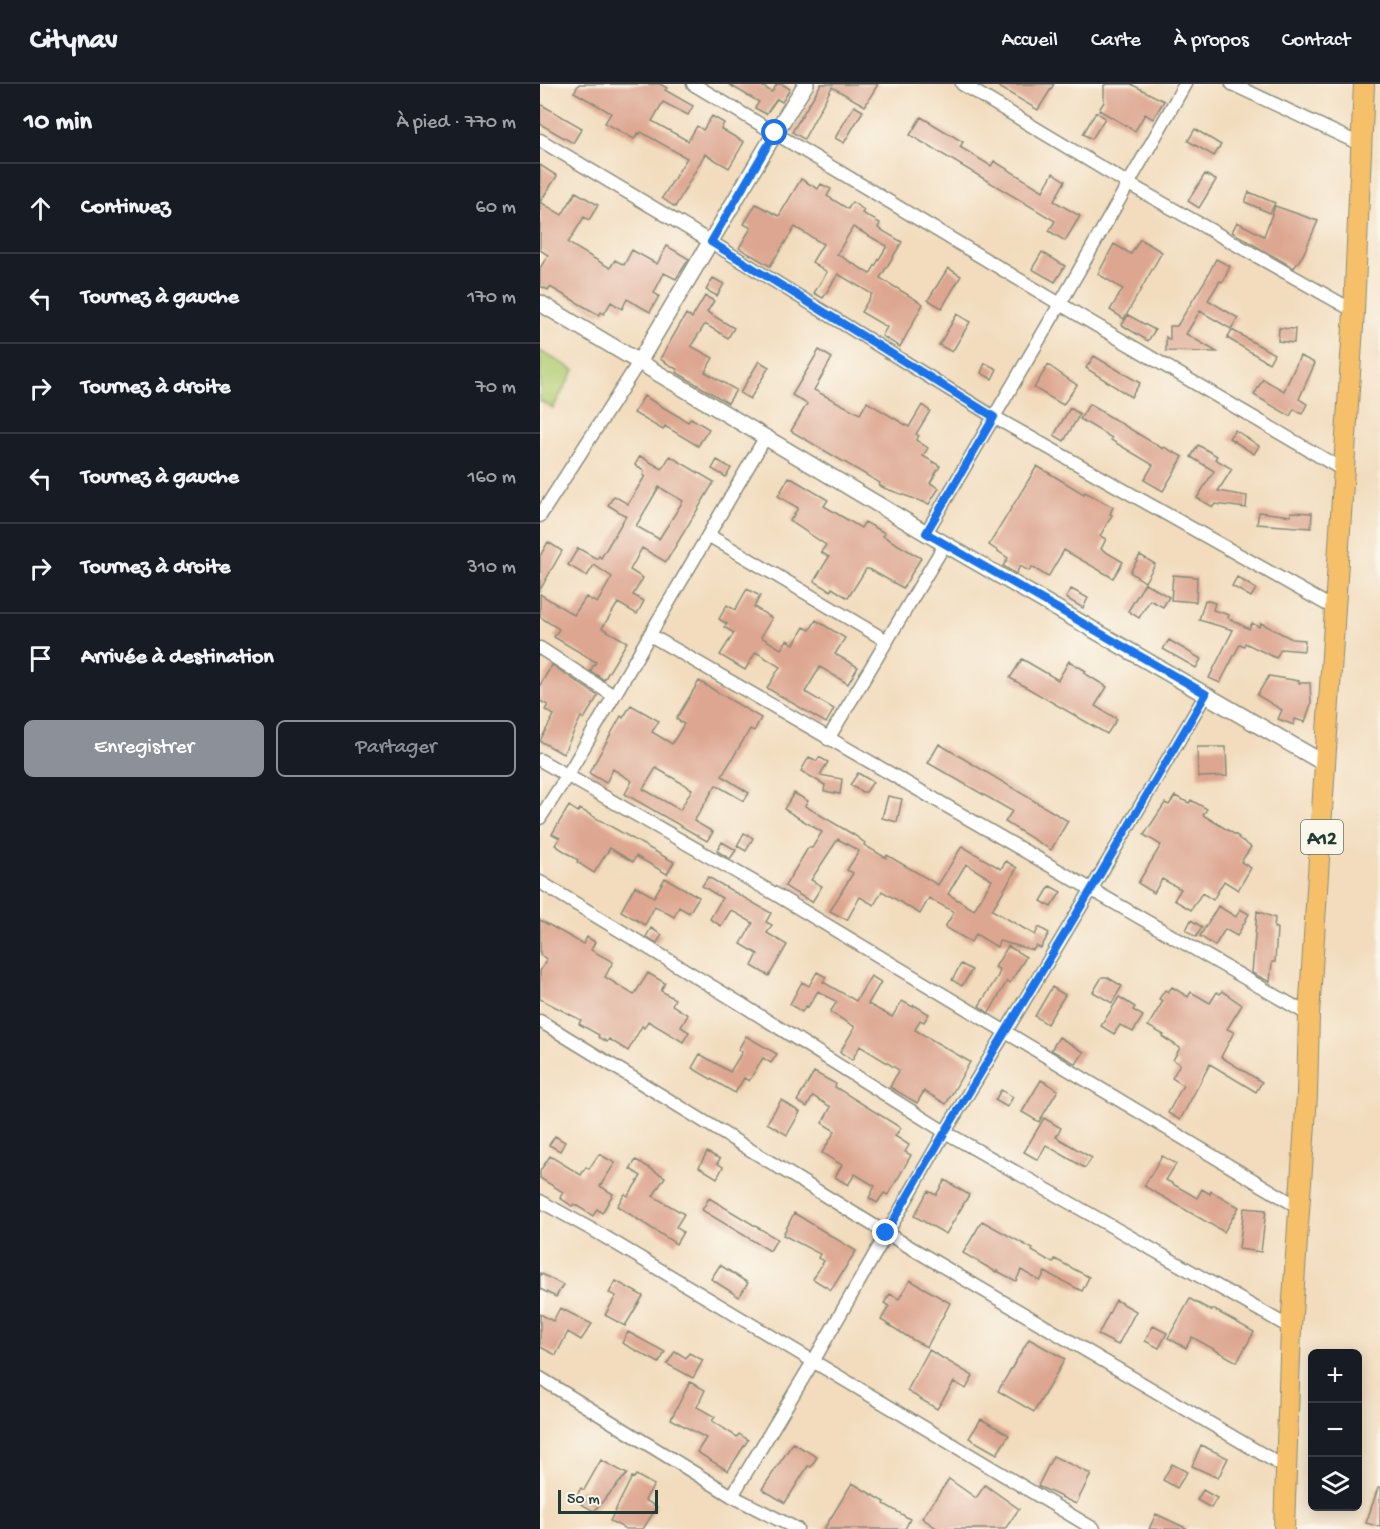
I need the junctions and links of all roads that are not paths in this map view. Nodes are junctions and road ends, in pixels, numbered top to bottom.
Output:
1 (693, 84) edge
2 (806, 84) edge
3 (962, 84) edge
4 (1185, 84) edge
5 (1232, 84) edge
6 (1364, 84) edge
7 (775, 133) junction
8 (540, 140) edge
9 (1362, 145) junction
10 (1127, 183) junction
11 (711, 242) junction
12 (540, 303) edge
13 (1060, 304) junction
14 (1354, 311) junction
15 (639, 362) junction
16 (994, 417) junction
17 (765, 438) junction
18 (1343, 470) junction
19 (540, 516) edge
20 (926, 533) junction
21 (708, 535) junction
22 (945, 544) junction
23 (1335, 609) junction
24 (650, 635) junction
25 (886, 641) junction
26 (540, 648) edge
27 (1206, 694) junction
28 (614, 696) junction
29 (828, 739) junction
30 (540, 760) edge
31 (1327, 765) junction
32 (567, 776) junction
33 (540, 818) edge
34 (540, 882) edge
35 (1091, 890) junction
36 (1310, 1015) junction
37 (540, 1021) edge
38 (1004, 1031) junction
39 (945, 1132) junction
40 (540, 1201) edge
41 (1300, 1208) junction
42 (886, 1233) junction
43 (1291, 1328) junction
44 (814, 1360) junction
45 (540, 1378) edge
46 (1286, 1468) junction
47 (732, 1496) junction
48 (797, 1529) edge
49 (1094, 1529) edge
50 (1284, 1529) edge

1 - 7 street
2 - 7 street
3 - 10 street
4 - 10 street
5 - 9 street
6 - 9 main road, A12
7 - 11 street
7 - 13 street
8 - 11 street
9 - 14 main road, A12
10 - 13 street
10 - 14 street
11 - 15 street
11 - 16 street
12 - 15 street
13 - 16 street
13 - 18 street
14 - 18 main road, A12
15 - 17 street
15 - 19 street
16 - 20 street
16 - 23 street
17 - 20 street
17 - 21 street
18 - 23 main road, A12
20 - 22 street
21 - 24 street
21 - 25 street
22 - 25 street
22 - 27 street
23 - 31 main road, A12
24 - 28 street
24 - 29 street
25 - 29 street
26 - 28 street
27 - 31 street
27 - 35 street
28 - 32 street
29 - 35 street
30 - 32 street
31 - 36 main road, A12
32 - 33 street
32 - 38 street
34 - 39 street
35 - 36 street
35 - 38 street
36 - 41 main road, A12
37 - 42 street
38 - 39 street
38 - 41 street
39 - 42 street
39 - 43 street
40 - 44 street
41 - 43 main road, A12
42 - 44 street
42 - 46 street
43 - 46 main road, A12
44 - 47 street
44 - 49 street
45 - 47 street
46 - 50 main road, A12
47 - 48 street

